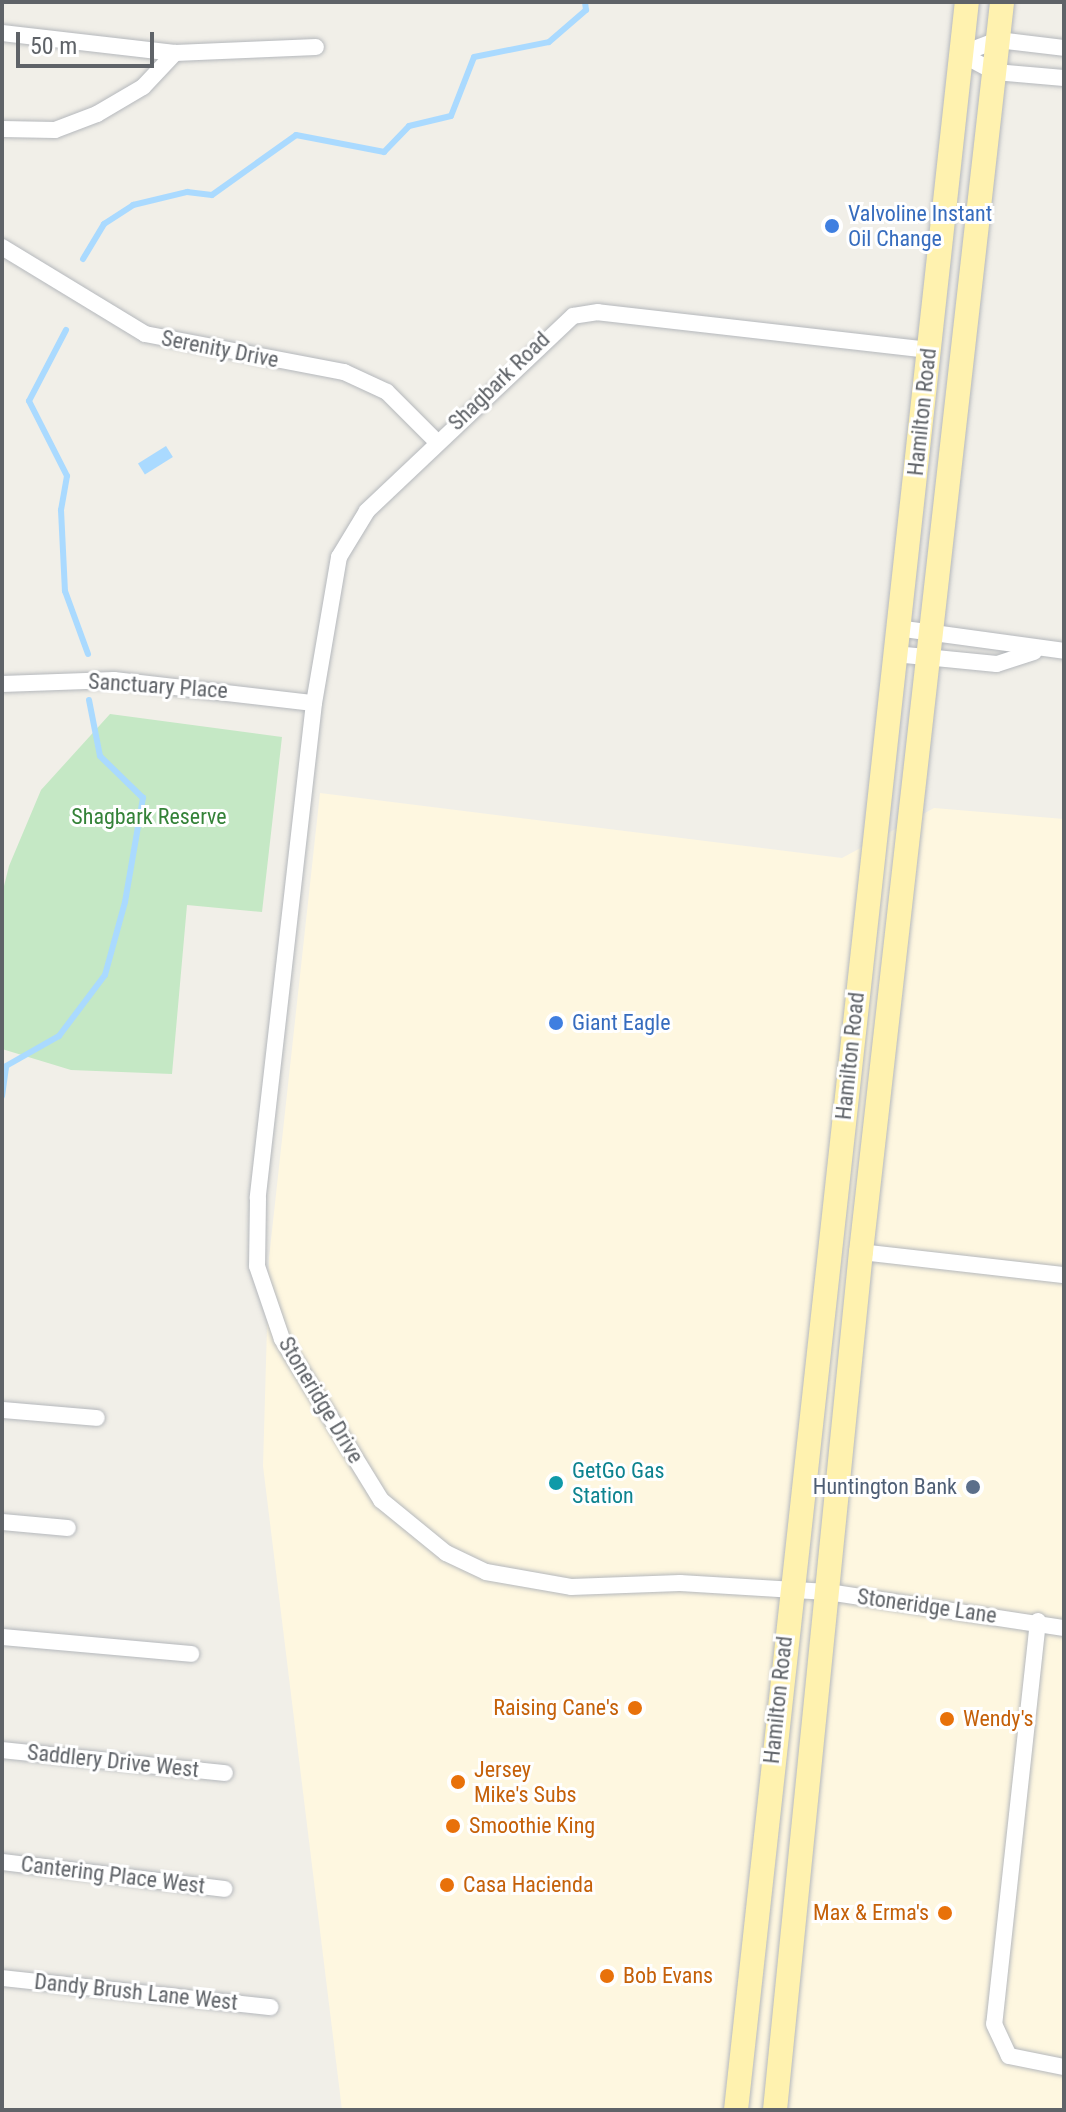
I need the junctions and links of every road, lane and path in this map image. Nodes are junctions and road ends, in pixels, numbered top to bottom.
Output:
1 (967, 2) edge
2 (1002, 2) edge
3 (2, 33) edge
4 (998, 40) junction
5 (316, 47) dead end
6 (1064, 48) edge
7 (175, 53) junction
8 (961, 54) junction
9 (995, 72) junction
10 (1064, 78) edge
11 (2, 129) edge
12 (2, 247) edge
13 (929, 350) junction
14 (437, 442) junction
15 (897, 628) junction
16 (931, 632) junction
17 (1036, 651) junction
18 (1064, 651) edge
19 (895, 654) junction
20 (929, 658) junction
21 (2, 684) edge
22 (314, 703) junction
23 (305, 771) joint
24 (861, 1252) junction
25 (1064, 1275) edge
26 (2, 1410) edge
27 (97, 1418) dead end
28 (2, 1522) edge
29 (68, 1528) dead end
30 (790, 1589) junction
31 (828, 1592) junction
32 (1038, 1621) junction
33 (1064, 1628) edge
34 (2, 1637) edge
35 (191, 1654) dead end
36 (2, 1750) edge
37 (225, 1773) dead end
38 (2, 1862) edge
39 (224, 1889) dead end
40 (2, 1978) edge
41 (270, 2007) dead end
42 (1064, 2067) edge
43 (736, 2110) edge
44 (775, 2110) edge

1 - 8 main road, Hamilton Road
2 - 4 main road, Hamilton Road
3 - 7 street
4 - 6 street
4 - 8 street
4 - 9 main road, Hamilton Road
5 - 7 street
7 - 11 street
8 - 9 street
8 - 13 main road, Hamilton Road
9 - 10 street
9 - 16 main road, Hamilton Road
12 - 14 street, Serenity Drive
13 - 14 street, Shagbark Road
13 - 15 main road, Hamilton Road
14 - 22 street, Shagbark Road
15 - 16 street
15 - 19 main road, Hamilton Road
16 - 17 street
16 - 20 main road, Hamilton Road
17 - 18 street
17 - 20 street
19 - 20 street
19 - 30 main road, Hamilton Road
20 - 24 main road, Hamilton Road
21 - 22 street, Sanctuary Place
22 - 23 street, Shagbark Road
23 - 30 street, Stoneridge Drive
24 - 25 street
24 - 31 main road, Hamilton Road
26 - 27 street
28 - 29 street
30 - 31 street, Stoneridge Lane
30 - 43 main road, Hamilton Road
31 - 32 street, Stoneridge Lane
31 - 44 main road, Hamilton Road
32 - 33 street, Stoneridge Lane
32 - 42 street
34 - 35 street
36 - 37 street, Saddlery Drive West
38 - 39 street, Cantering Place West
40 - 41 street, Dandy Brush Lane West

